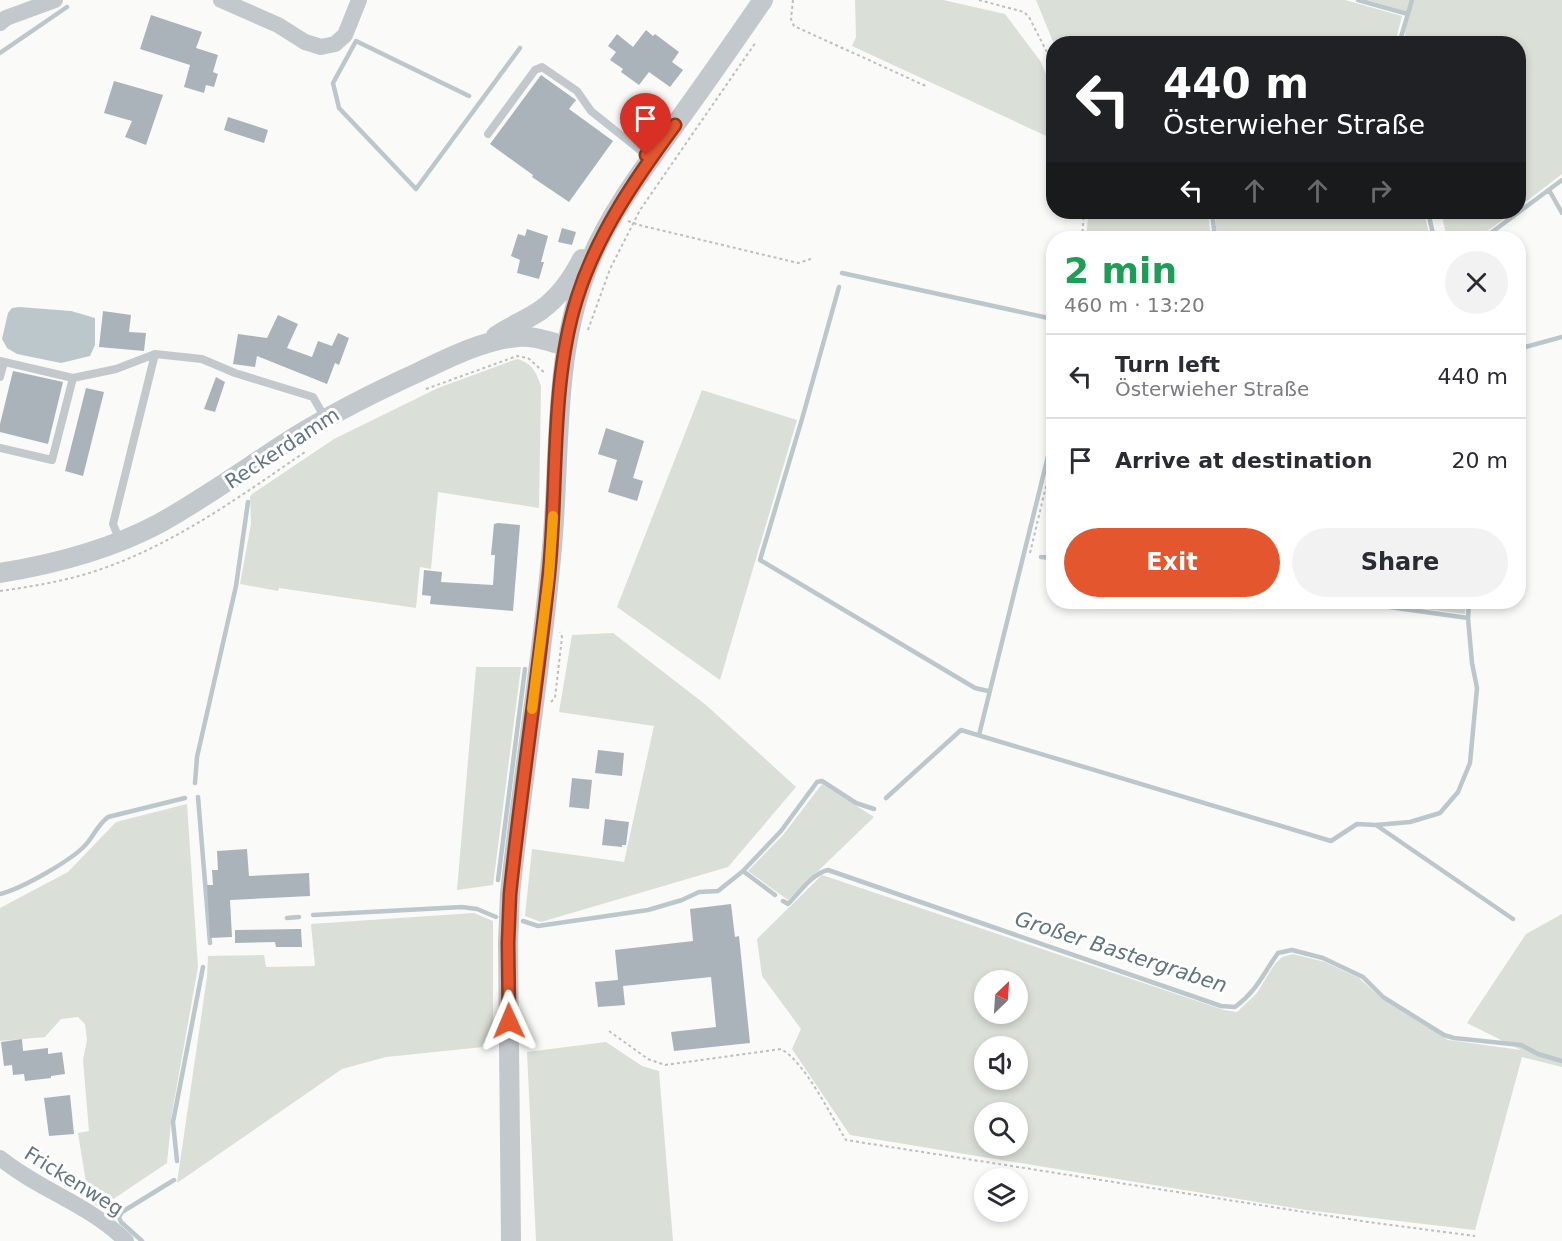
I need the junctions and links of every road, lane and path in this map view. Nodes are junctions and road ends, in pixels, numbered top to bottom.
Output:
1 (55, 0) edge
2 (220, 0) edge
3 (359, 0) edge
4 (763, 0) edge
5 (793, 0) edge
6 (979, 0) edge
7 (0, 23) edge
8 (758, 35) dead end
9 (1046, 50) edge
10 (928, 87) dead end
11 (675, 125) junction
12 (488, 134) dead end
13 (646, 155) junction
14 (615, 214) junction
15 (633, 223) junction
16 (811, 259) dead end
17 (523, 320) junction
18 (570, 325) junction
19 (586, 336) dead end
20 (484, 344) junction
21 (566, 346) junction
22 (155, 354) junction
23 (2, 361) edge
24 (0, 377) edge
25 (73, 378) junction
26 (562, 378) junction
27 (418, 392) dead end
28 (325, 419) junction
29 (0, 447) edge
30 (310, 449) dead end
31 (1046, 486) edge
32 (120, 541) junction
33 (1030, 553) dead end
34 (0, 573) edge
35 (0, 591) edge
36 (559, 630) dead end
37 (549, 705) dead end
38 (609, 1031) dead end
39 (0, 1158) edge
40 (1475, 1236) dead end
41 (126, 1241) edge
42 (511, 1241) edge

1 - 7 street
2 - 3 street
4 - 11 street
5 - 10 path
6 - 9 path
8 - 15 path
11 - 13 street
11 - 14 street
12 - 13 lane
13 - 17 street
14 - 15 path
14 - 18 street
15 - 16 path
15 - 19 path
17 - 18 street
17 - 20 street
18 - 21 street
20 - 21 street, Reckerdamm
20 - 28 street, Reckerdamm
21 - 26 street
22 - 25 lane
22 - 28 lane
22 - 32 lane
23 - 24 lane
23 - 25 lane
25 - 29 lane
26 - 27 path
26 - 42 street
28 - 32 street, Reckerdamm
30 - 35 path
31 - 33 path
32 - 34 street, Reckerdamm
36 - 37 path
38 - 40 path
39 - 41 street, Frickenweg

